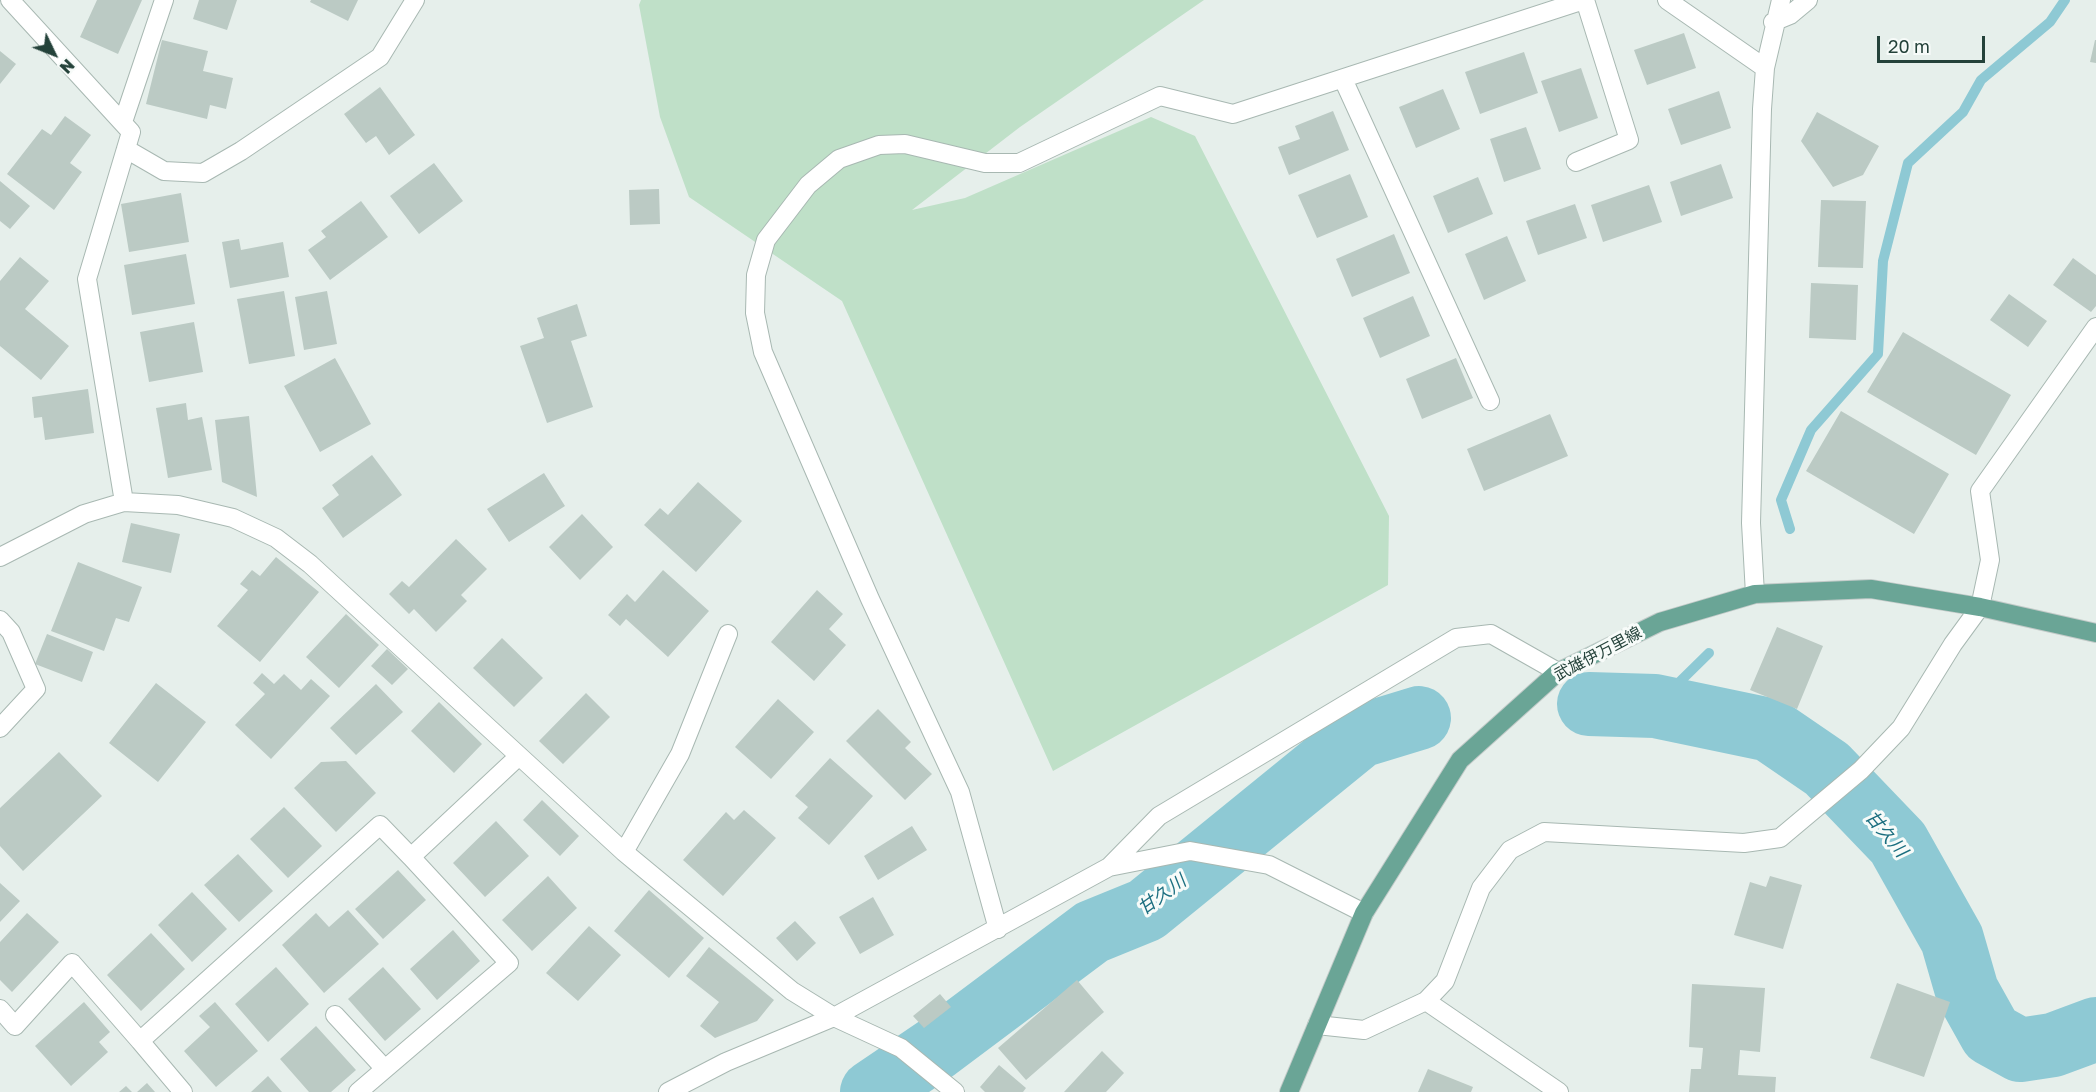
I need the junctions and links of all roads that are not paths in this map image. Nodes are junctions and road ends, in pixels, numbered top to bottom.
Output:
1 (10, 0) edge
2 (164, 0) edge
3 (415, 0) edge
4 (1585, 0) edge
5 (1667, 0) edge
6 (1781, 0) edge
7 (1808, 0) edge
8 (1773, 22) junction
9 (1765, 68) junction
10 (1343, 78) junction
11 (123, 122) junction
12 (126, 149) junction
13 (1576, 162) dead end
14 (2096, 327) edge
15 (1490, 400) dead end
16 (124, 502) junction
17 (0, 557) edge
18 (1755, 594) junction
19 (1980, 607) junction
20 (0, 620) edge
21 (2096, 633) edge
22 (728, 634) dead end
23 (1558, 672) junction
24 (0, 728) edge
25 (519, 756) junction
26 (624, 852) junction
27 (411, 856) junction
28 (1109, 867) junction
29 (1364, 913) junction
30 (998, 929) junction
31 (1426, 1001) junction
32 (0, 1009) edge
33 (335, 1015) dead end
34 (834, 1017) junction
35 (1317, 1025) junction
36 (140, 1041) junction
37 (385, 1069) junction
38 (183, 1092) edge
39 (358, 1092) edge
40 (668, 1092) edge
41 (955, 1092) edge
42 (1289, 1092) edge
43 (1559, 1092) edge

1 - 11 street
2 - 11 street
3 - 12 street
4 - 10 street
4 - 13 street
5 - 9 street
6 - 8 street
7 - 8 street
8 - 9 street
9 - 18 street
10 - 15 street
10 - 30 street
11 - 12 street
12 - 16 street
14 - 19 street
16 - 17 street
16 - 25 street
18 - 19 main road, 武雄伊万里線
18 - 23 main road, 武雄伊万里線
19 - 21 main road, 武雄伊万里線
19 - 31 street
20 - 24 street
22 - 26 street
23 - 28 street
23 - 29 main road, 武雄伊万里線
25 - 26 street
25 - 27 street
26 - 34 street
27 - 36 street
27 - 37 street
28 - 29 street
28 - 30 street
29 - 35 main road, 武雄伊万里線
30 - 34 street
31 - 35 street
31 - 43 street
32 - 36 street
33 - 37 street
34 - 40 street
34 - 41 street
35 - 42 main road, 武雄伊万里線
36 - 38 street
37 - 39 street

